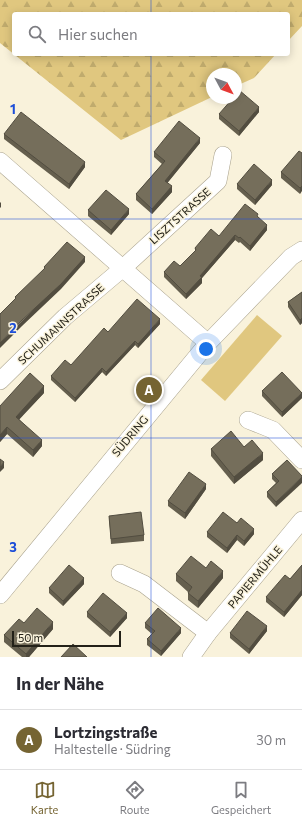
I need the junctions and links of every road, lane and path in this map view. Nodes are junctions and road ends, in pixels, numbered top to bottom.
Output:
1 (223, 155) dead end
2 (0, 162) edge
3 (302, 250) edge
4 (122, 268) junction
5 (208, 343) junction
6 (0, 381) edge
7 (248, 420) dead end
8 (302, 460) edge
9 (302, 520) edge
10 (120, 572) dead end
11 (0, 594) edge
12 (208, 633) junction
13 (191, 657) edge

1 - 4 street, LISZTSTRASSE
2 - 4 street
3 - 5 street, SÜDRING
4 - 5 street
4 - 6 street, SCHUMANNSTRASSE
5 - 11 street, SÜDRING
7 - 8 street
9 - 12 street, PAPIERMÜHLE
10 - 12 street
12 - 13 street, PAPIERMÜHLE

